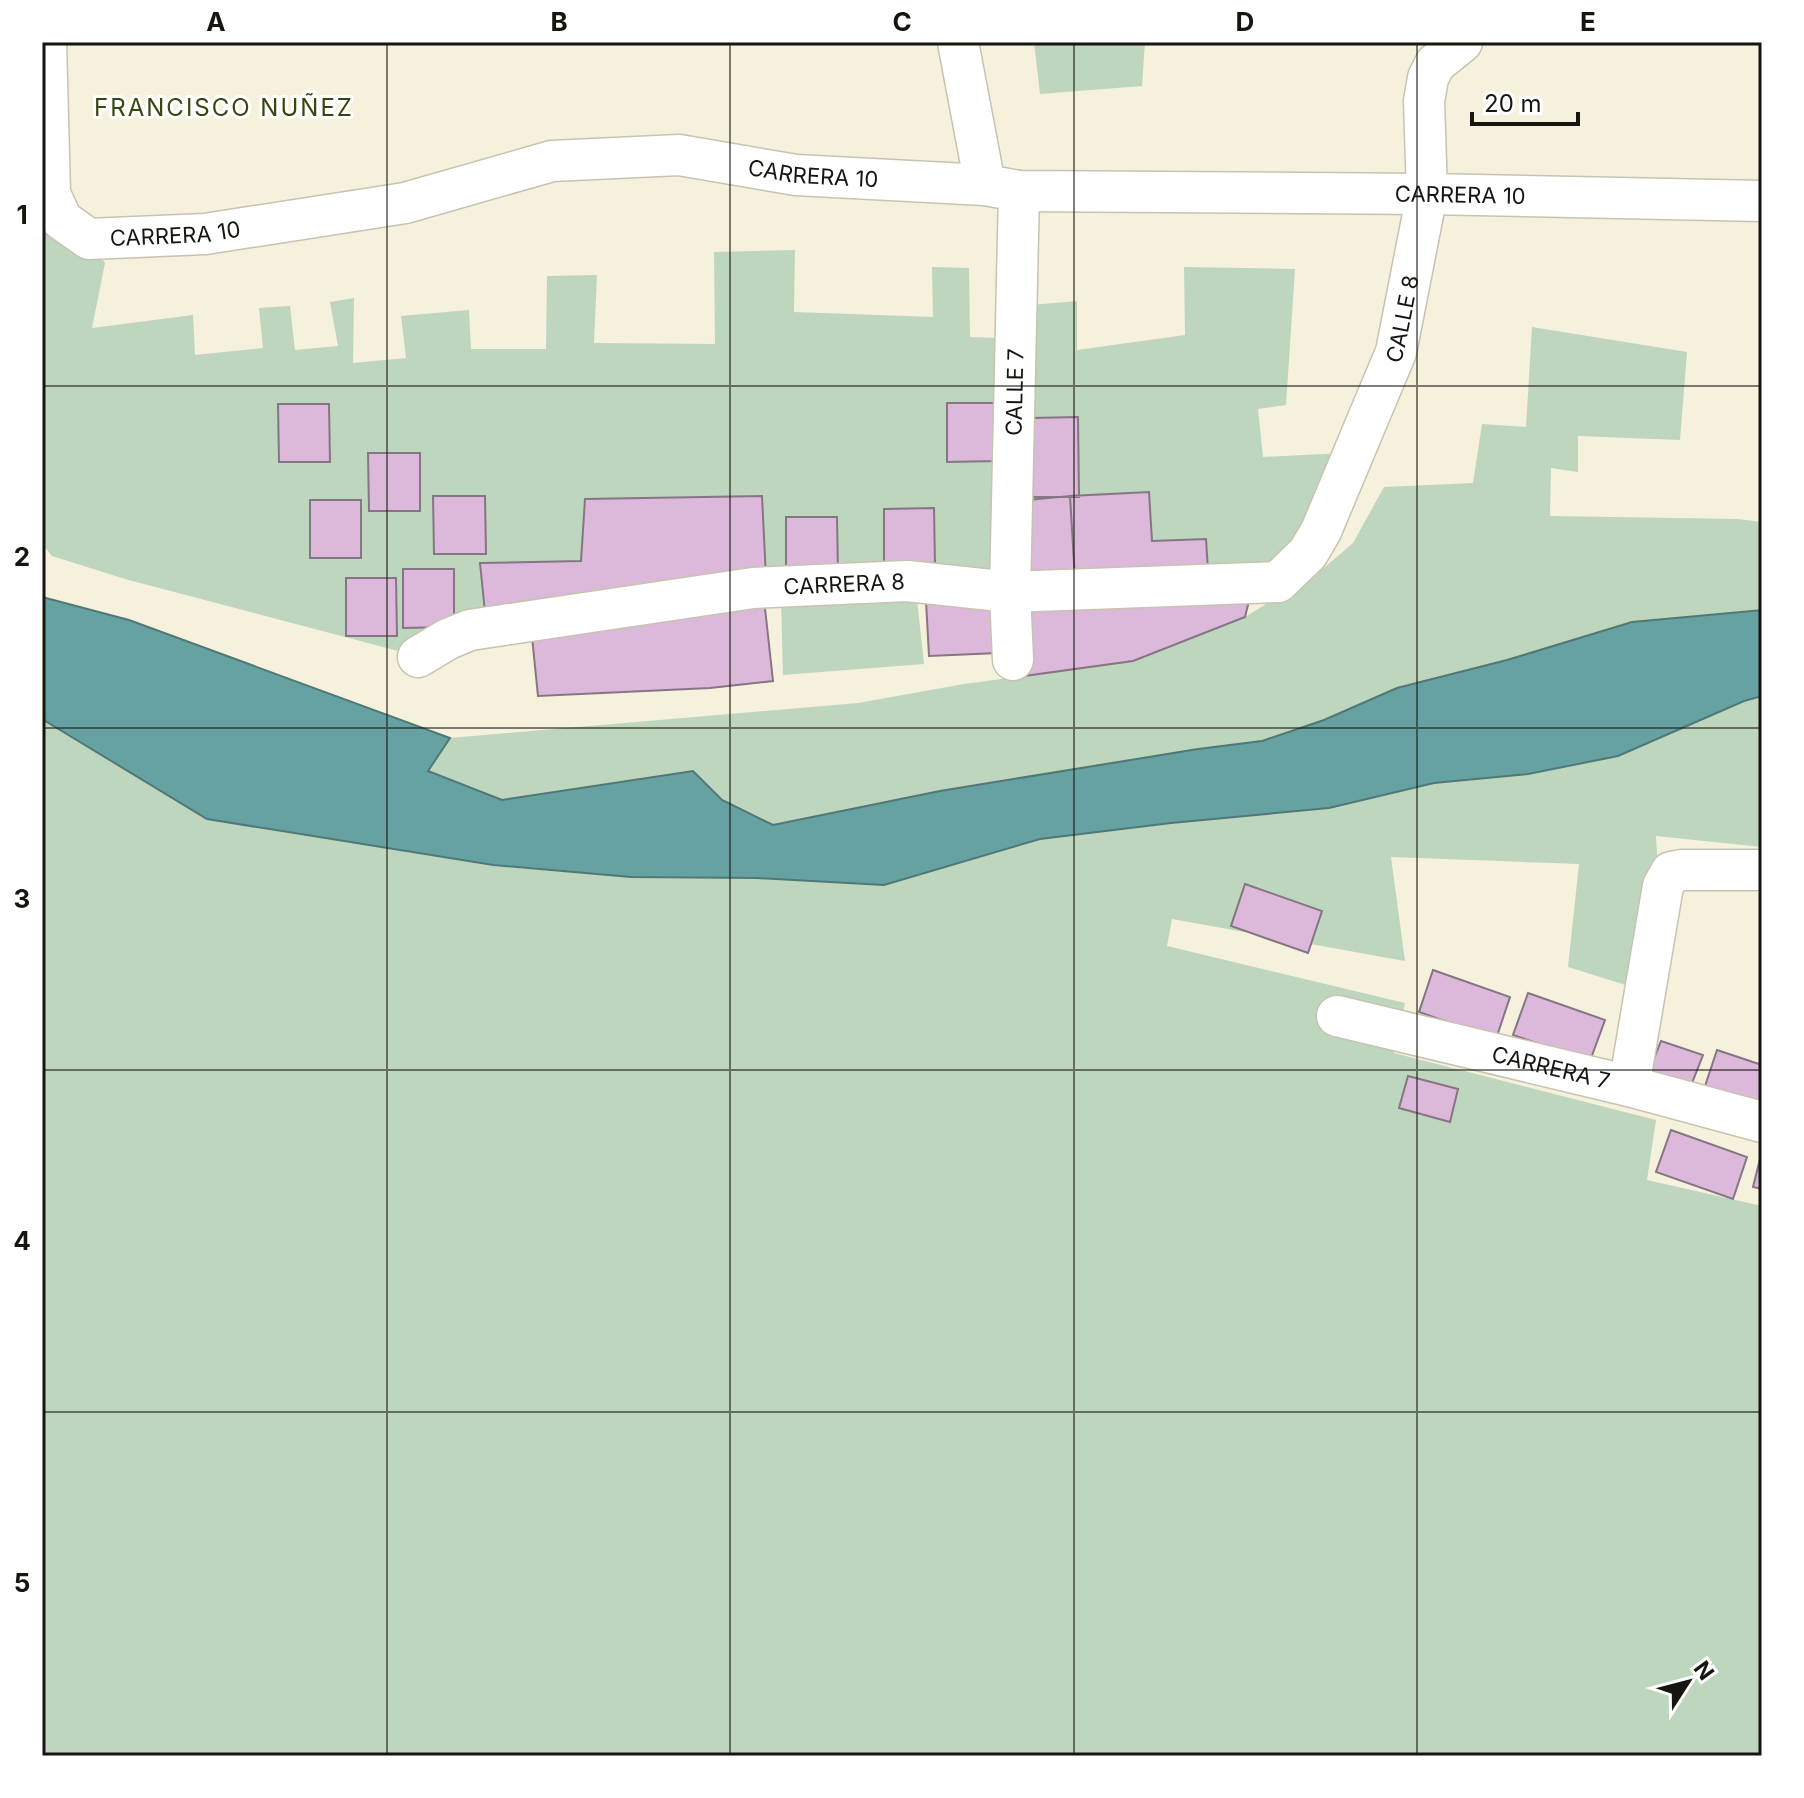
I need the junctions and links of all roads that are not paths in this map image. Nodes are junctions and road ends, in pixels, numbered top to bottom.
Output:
1 (46, 42) edge
2 (958, 42) edge
3 (1462, 42) edge
4 (1002, 188) junction
5 (1427, 194) junction
6 (1762, 201) edge
7 (1278, 582) joint
8 (1010, 592) junction
9 (418, 657) dead end
10 (1013, 660) dead end
11 (1762, 870) edge
12 (1337, 1016) dead end
13 (1629, 1086) junction
14 (1762, 1122) edge

1 - 4 street, CARRERA 10
2 - 4 street, CALLE 7
3 - 5 street, CALLE 8
4 - 5 street, CARRERA 10
4 - 8 street, CALLE 7
5 - 6 street, CARRERA 10
5 - 7 street, CALLE 8
7 - 8 street, CARRERA 8
8 - 9 street, CARRERA 8
8 - 10 street, CALLE 7
11 - 13 street
12 - 13 street, CARRERA 7
13 - 14 street, CARRERA 7

